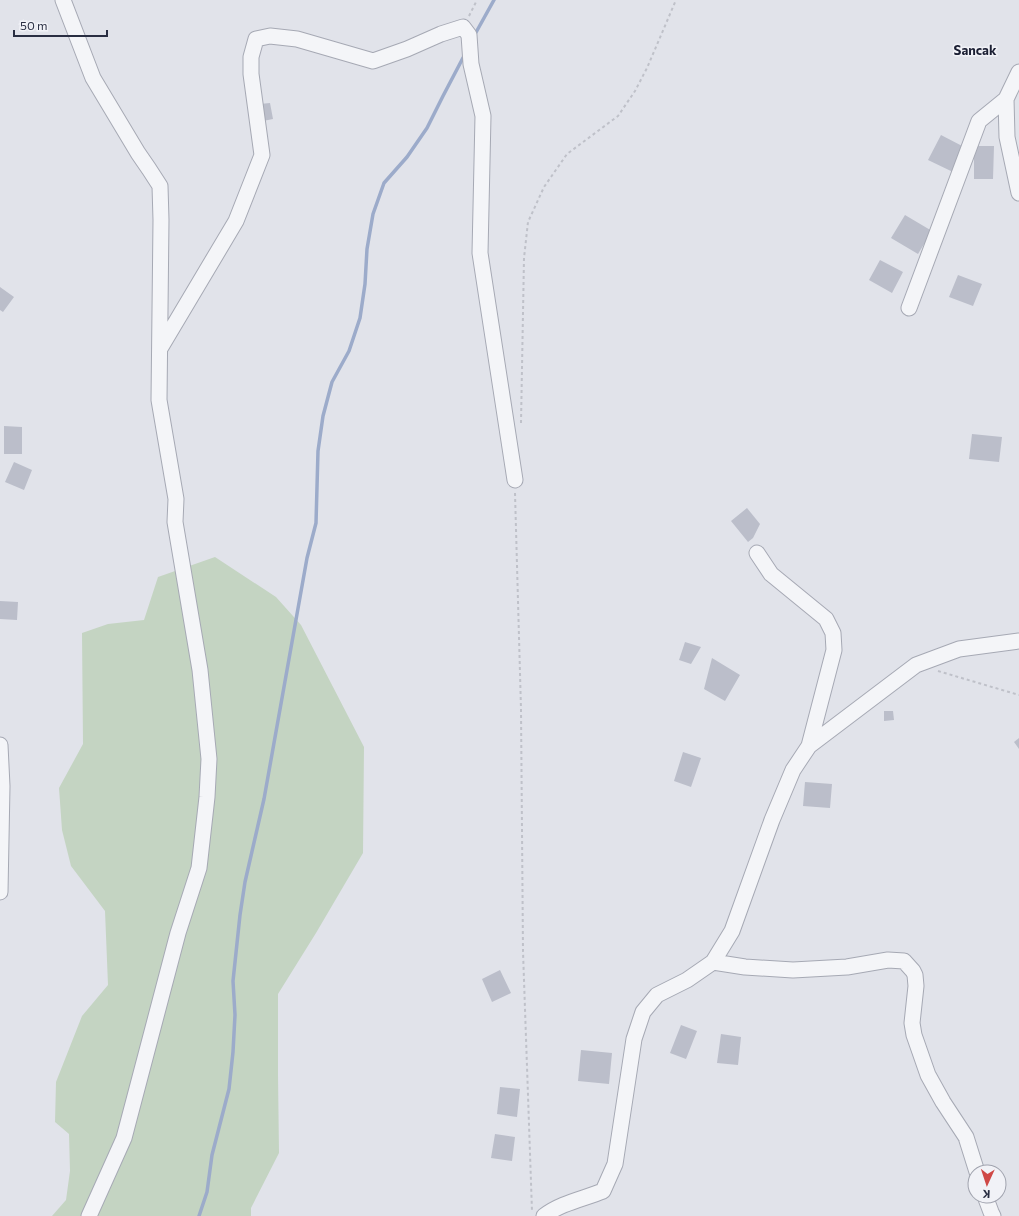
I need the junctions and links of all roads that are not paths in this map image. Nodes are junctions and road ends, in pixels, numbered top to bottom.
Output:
1 (63, 0) edge
2 (1019, 72) edge
3 (1006, 99) junction
4 (1019, 193) edge
5 (909, 308) dead end
6 (160, 348) junction
7 (515, 480) road end
8 (757, 553) dead end
9 (1019, 641) edge
10 (0, 745) edge
11 (809, 746) junction
12 (0, 892) edge
13 (713, 962) junction
14 (974, 1164) edge
15 (988, 1204) edge
16 (89, 1216) edge
17 (544, 1216) edge
18 (994, 1216) edge

1 - 6 street
2 - 3 street
3 - 4 street
3 - 5 street
6 - 7 street
6 - 16 street
8 - 11 street
9 - 11 street
10 - 12 street
11 - 13 street
13 - 14 street
13 - 17 street
15 - 18 street

